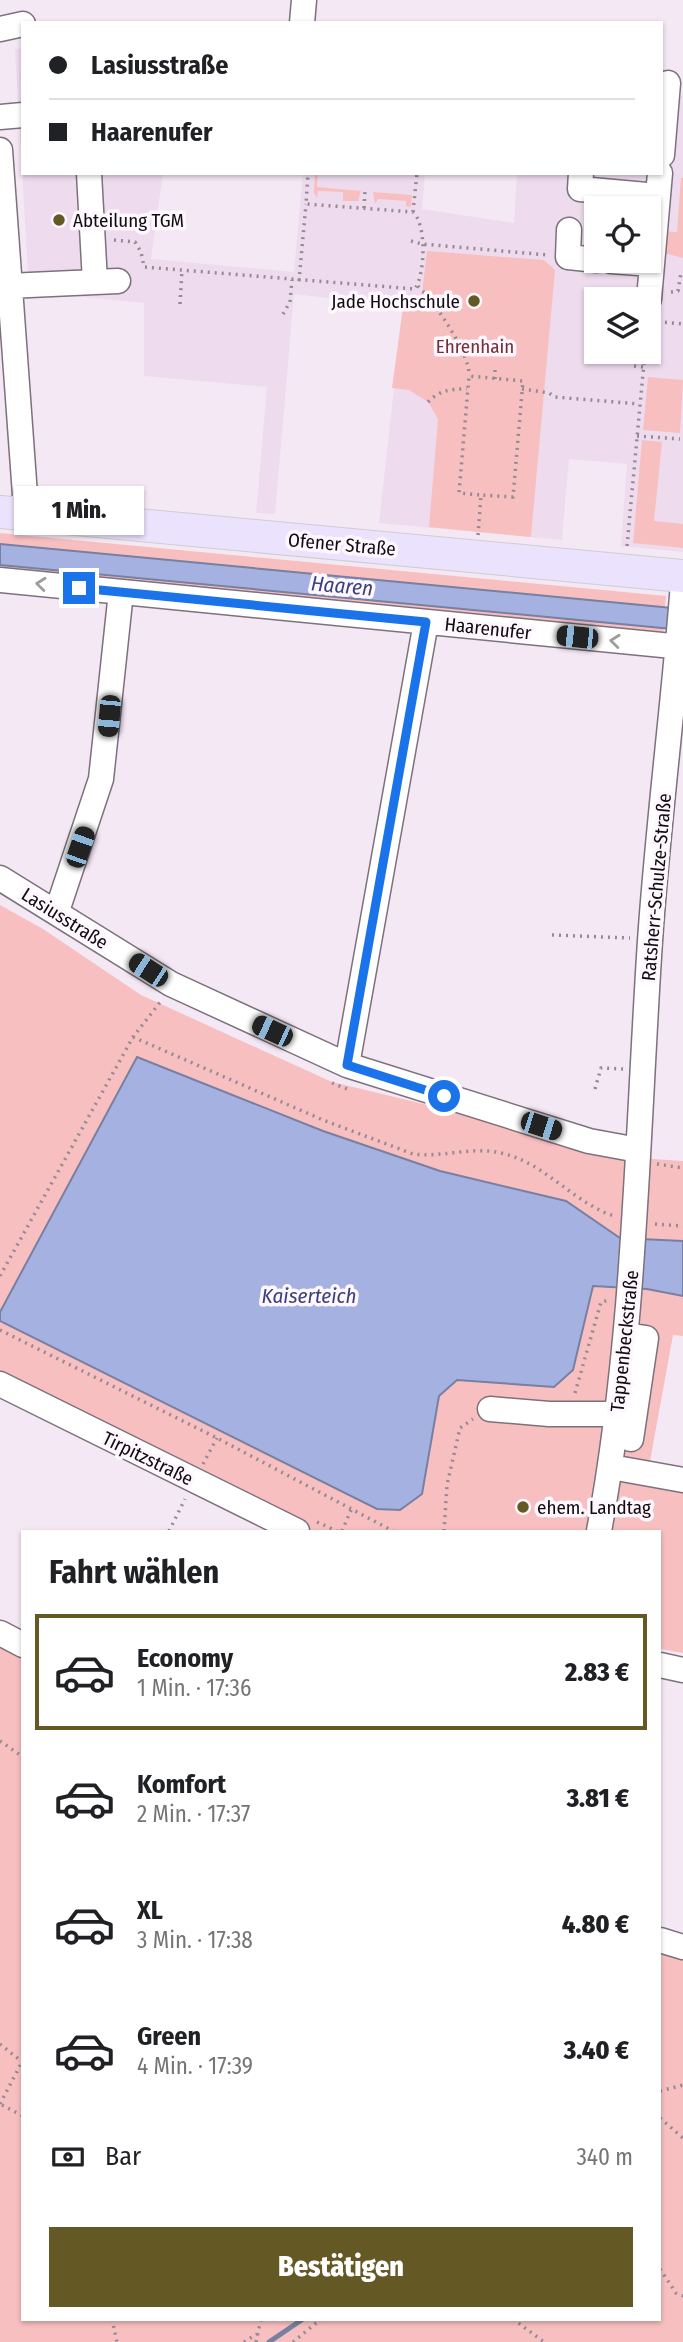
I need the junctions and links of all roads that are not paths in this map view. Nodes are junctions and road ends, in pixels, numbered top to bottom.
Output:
1 (304, 0) edge
2 (302, 21) edge
3 (21, 24) edge
4 (0, 29) edge
5 (671, 83) edge
6 (21, 115) edge
7 (0, 117) edge
8 (663, 147) edge
9 (0, 150) edge
10 (89, 175) edge
11 (581, 175) edge
12 (614, 183) edge
13 (659, 185) edge
14 (569, 230) dead end
15 (584, 259) edge
16 (8, 286) junction
17 (11, 514) edge
18 (0, 580) edge
19 (121, 592) junction
20 (681, 615) edge
21 (426, 622) junction
22 (0, 878) edge
23 (57, 911) junction
24 (347, 1065) junction
25 (638, 1150) junction
26 (626, 1335) junction
27 (0, 1384) edge
28 (490, 1409) road end
29 (617, 1414) junction
30 (629, 1449) dead end
31 (611, 1467) junction
32 (683, 1480) edge
33 (295, 1530) edge
34 (599, 1530) edge
35 (0, 1633) edge
36 (21, 1644) edge
37 (661, 1665) edge
38 (683, 1670) edge
39 (661, 1940) edge
40 (683, 1947) edge

1 - 2 street
3 - 4 street
5 - 8 street
6 - 7 street
9 - 16 street
10 - 16 street
11 - 12 street
12 - 13 street
14 - 15 street
16 - 17 street
17 - 20 main road, Ofener Straße
19 -> 18 street, Haarenufer
19 - 21 street, Haarenufer
19 - 23 street
20 -> 21 street, Haarenufer
20 - 25 street, Ratsherr-Schulze-Straße
21 - 24 street
22 - 23 street, Lasiusstraße
23 - 24 street, Lasiusstraße
24 - 25 street, Lasiusstraße
25 - 26 street, Tappenbeckstraße
26 - 29 street, Tappenbeckstraße
26 - 30 street
27 - 33 street, Tirpitzstraße
28 - 29 street
29 - 31 street, Tappenbeckstraße
31 - 32 street
31 - 34 street, Tappenbeckstraße
35 - 36 street
37 - 38 street
39 - 40 street

